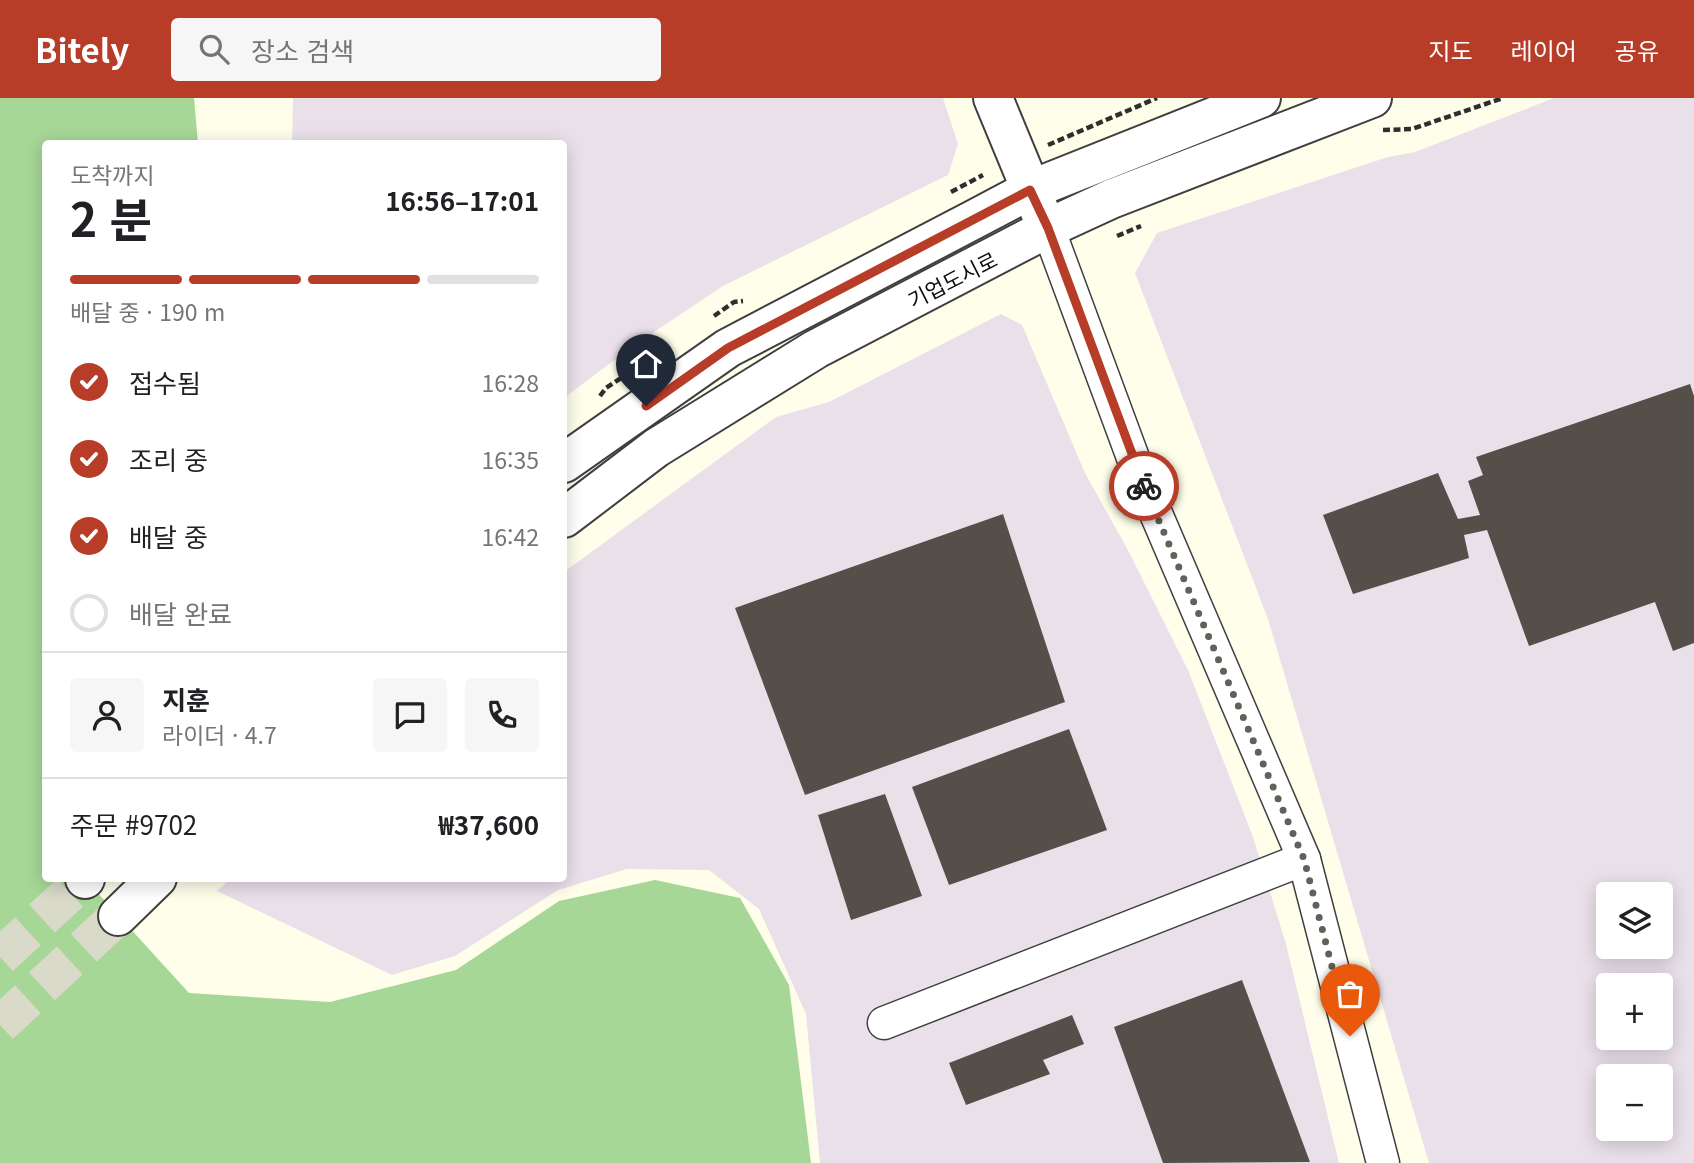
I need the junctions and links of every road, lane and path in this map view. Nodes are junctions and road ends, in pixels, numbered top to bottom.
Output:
1 (993, 98) edge
2 (1157, 98) edge
3 (1261, 98) edge
4 (1503, 98) edge
5 (1372, 116) edge
6 (1087, 128) dead end
7 (1030, 190) junction
8 (1152, 221) dead end
9 (1048, 228) junction
10 (1123, 233) dead end
11 (567, 461) edge
12 (567, 516) edge
13 (1304, 859) junction
14 (153, 882) edge
15 (118, 916) tunnel mouth
16 (884, 1023) dead end
17 (1383, 1163) edge

1 - 7 street
2 - 6 path
3 - 7 street, 기업도시로
4 - 5 path
5 - 9 street, 기업도시로
7 - 9 street
7 - 11 street, 기업도시로
8 - 10 path
9 - 12 street, 기업도시로
9 - 13 street
13 - 16 street
13 - 17 street
14 - 15 street

